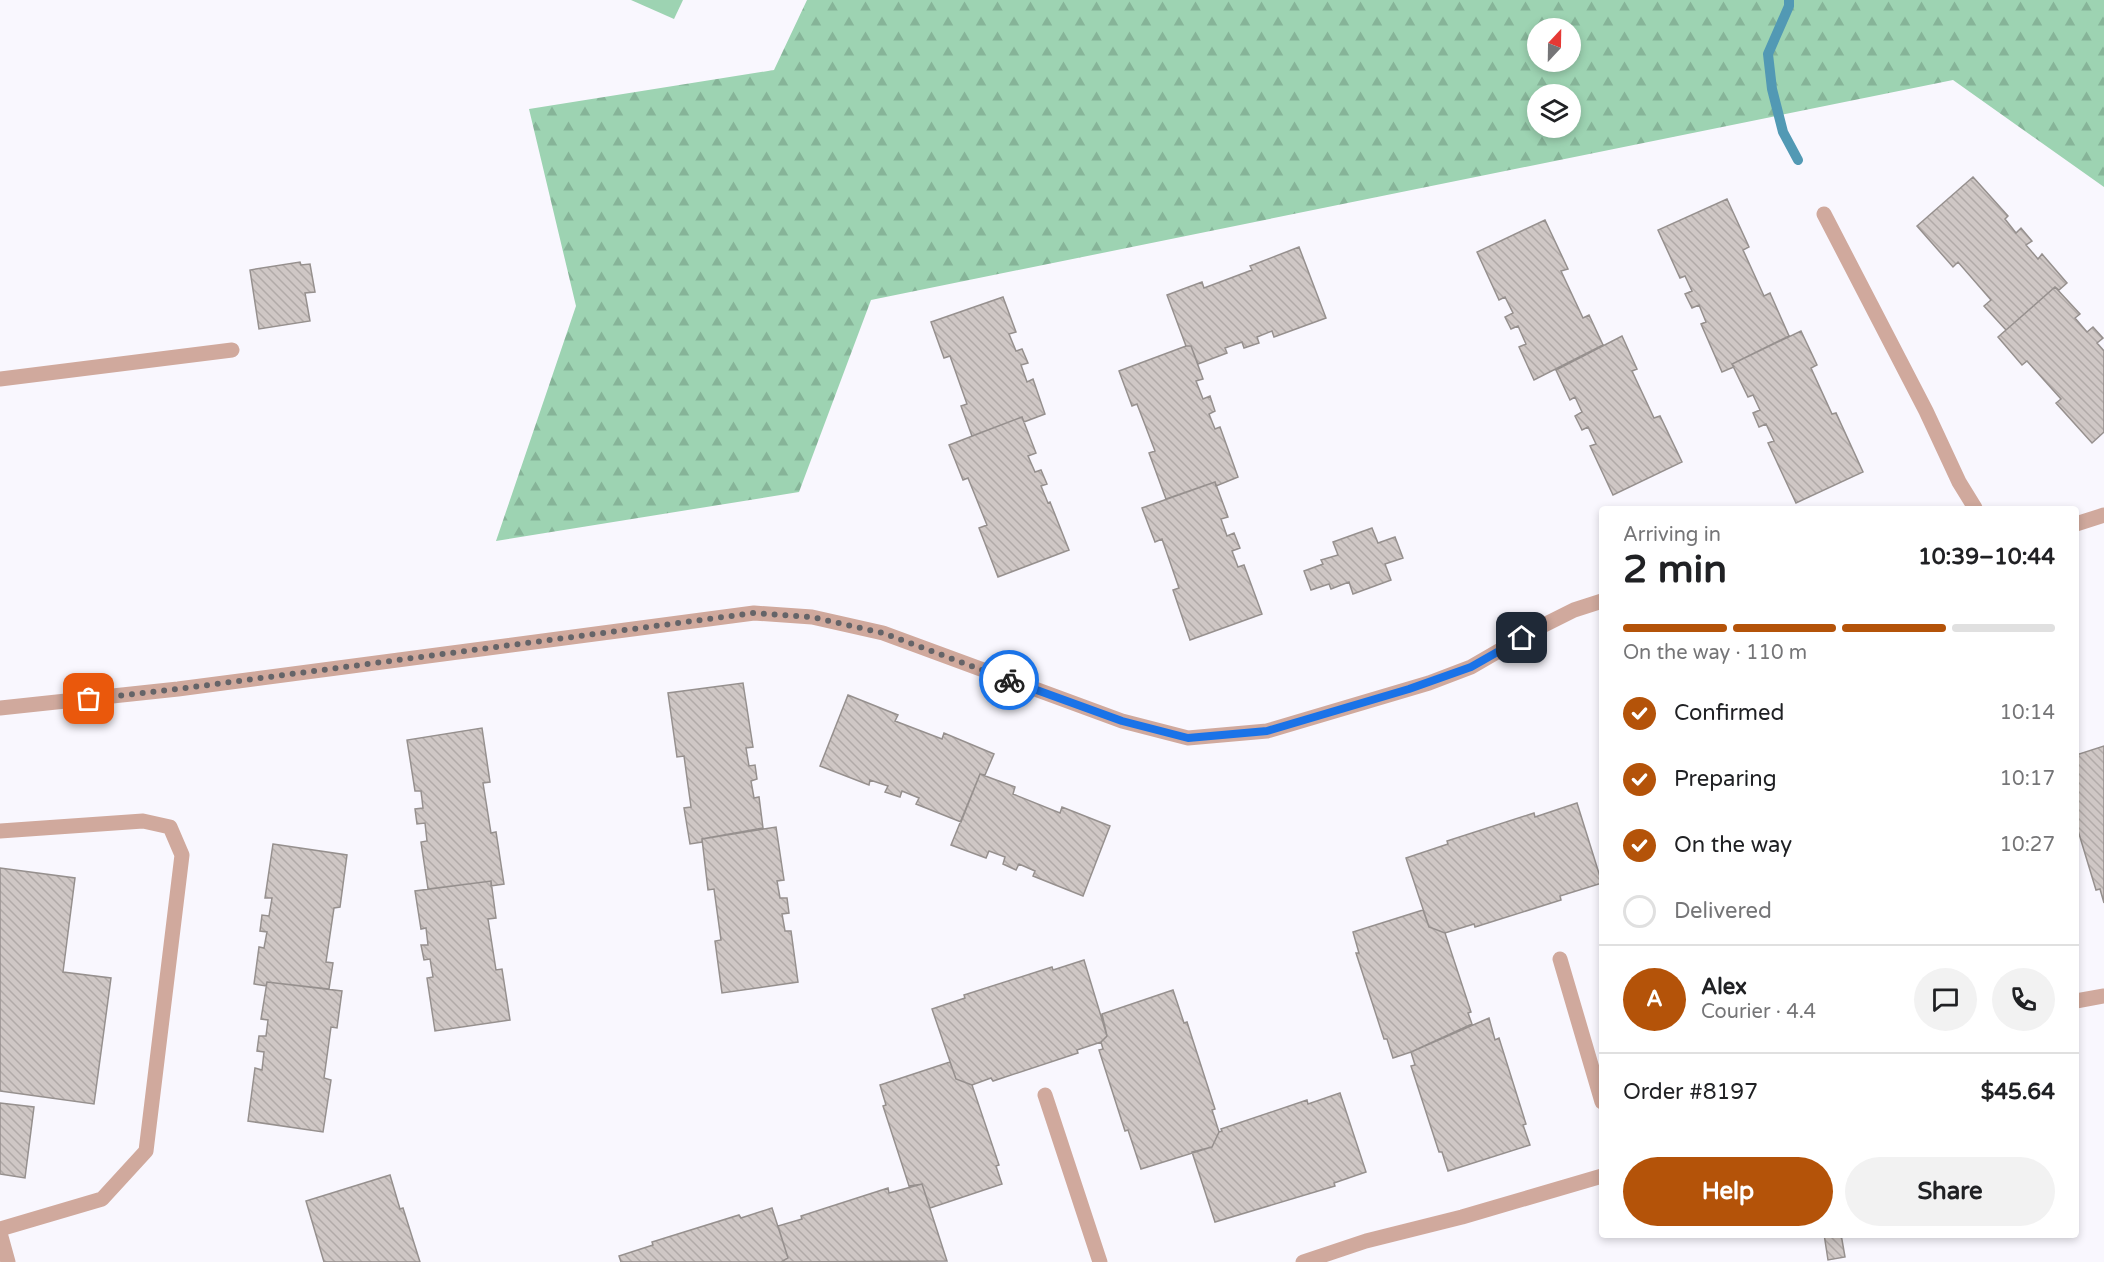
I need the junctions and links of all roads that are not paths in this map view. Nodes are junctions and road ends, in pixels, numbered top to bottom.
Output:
1 (1824, 214) dead end
2 (232, 350) dead end
3 (0, 379) edge
4 (1974, 506) edge
5 (2104, 515) edge
6 (2079, 523) edge
7 (1599, 602) edge
8 (0, 708) edge
9 (0, 831) edge
10 (1560, 959) dead end
11 (2104, 996) edge
12 (2079, 1000) edge
13 (1599, 1092) edge
14 (1045, 1095) dead end
15 (1599, 1177) edge
16 (0, 1232) edge
17 (8, 1262) edge
18 (1100, 1262) edge
19 (1303, 1262) edge

1 - 4 lane
2 - 3 lane
5 - 6 lane
7 - 8 lane
9 - 16 lane
10 - 13 lane
11 - 12 lane
14 - 18 lane
15 - 19 lane
16 - 17 lane

